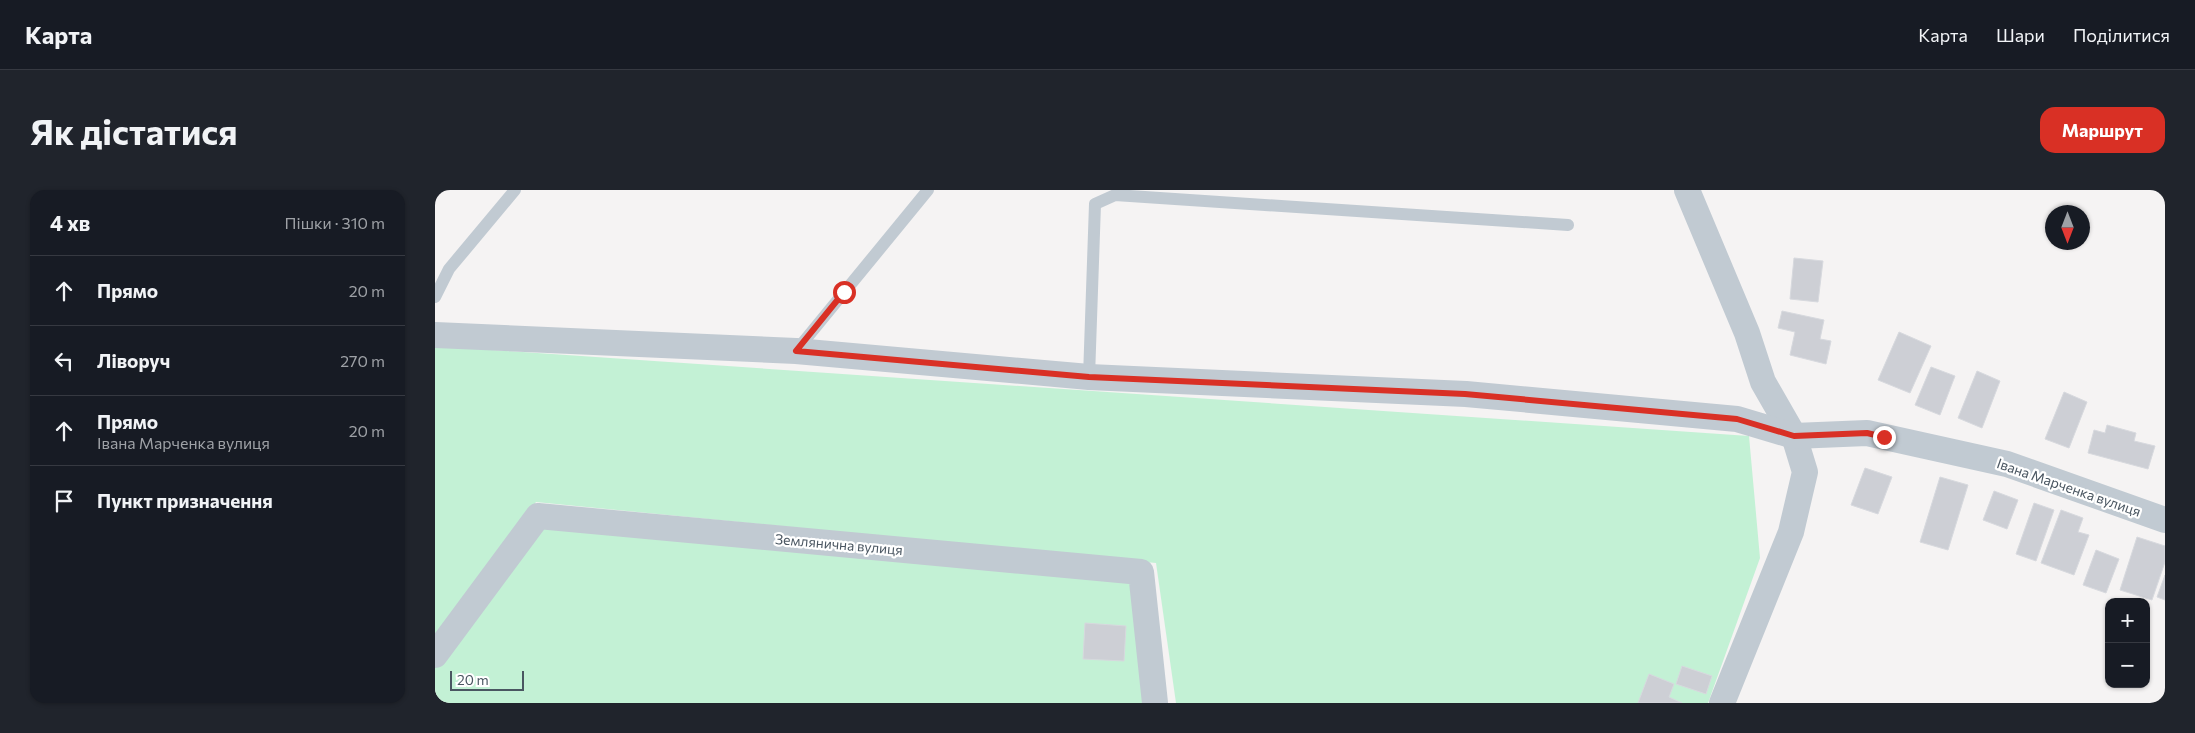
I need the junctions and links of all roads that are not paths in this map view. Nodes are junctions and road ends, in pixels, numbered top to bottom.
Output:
1 (515, 190) edge
2 (928, 190) edge
3 (1687, 190) edge
4 (1568, 225) dead end
5 (435, 296) edge
6 (435, 335) edge
7 (796, 351) junction
8 (1089, 377) junction
9 (1794, 436) junction
10 (2165, 520) edge
11 (435, 656) edge
12 (1155, 703) edge
13 (1722, 703) edge

1 - 5 lane
2 - 7 lane
3 - 9 street
4 - 8 lane
6 - 7 street, Івана Марченка вулиця
7 - 8 street, Івана Марченка вулиця
8 - 9 street, Івана Марченка вулиця
9 - 10 street, Івана Марченка вулиця
9 - 13 street
11 - 12 street, Землянична вулиця

